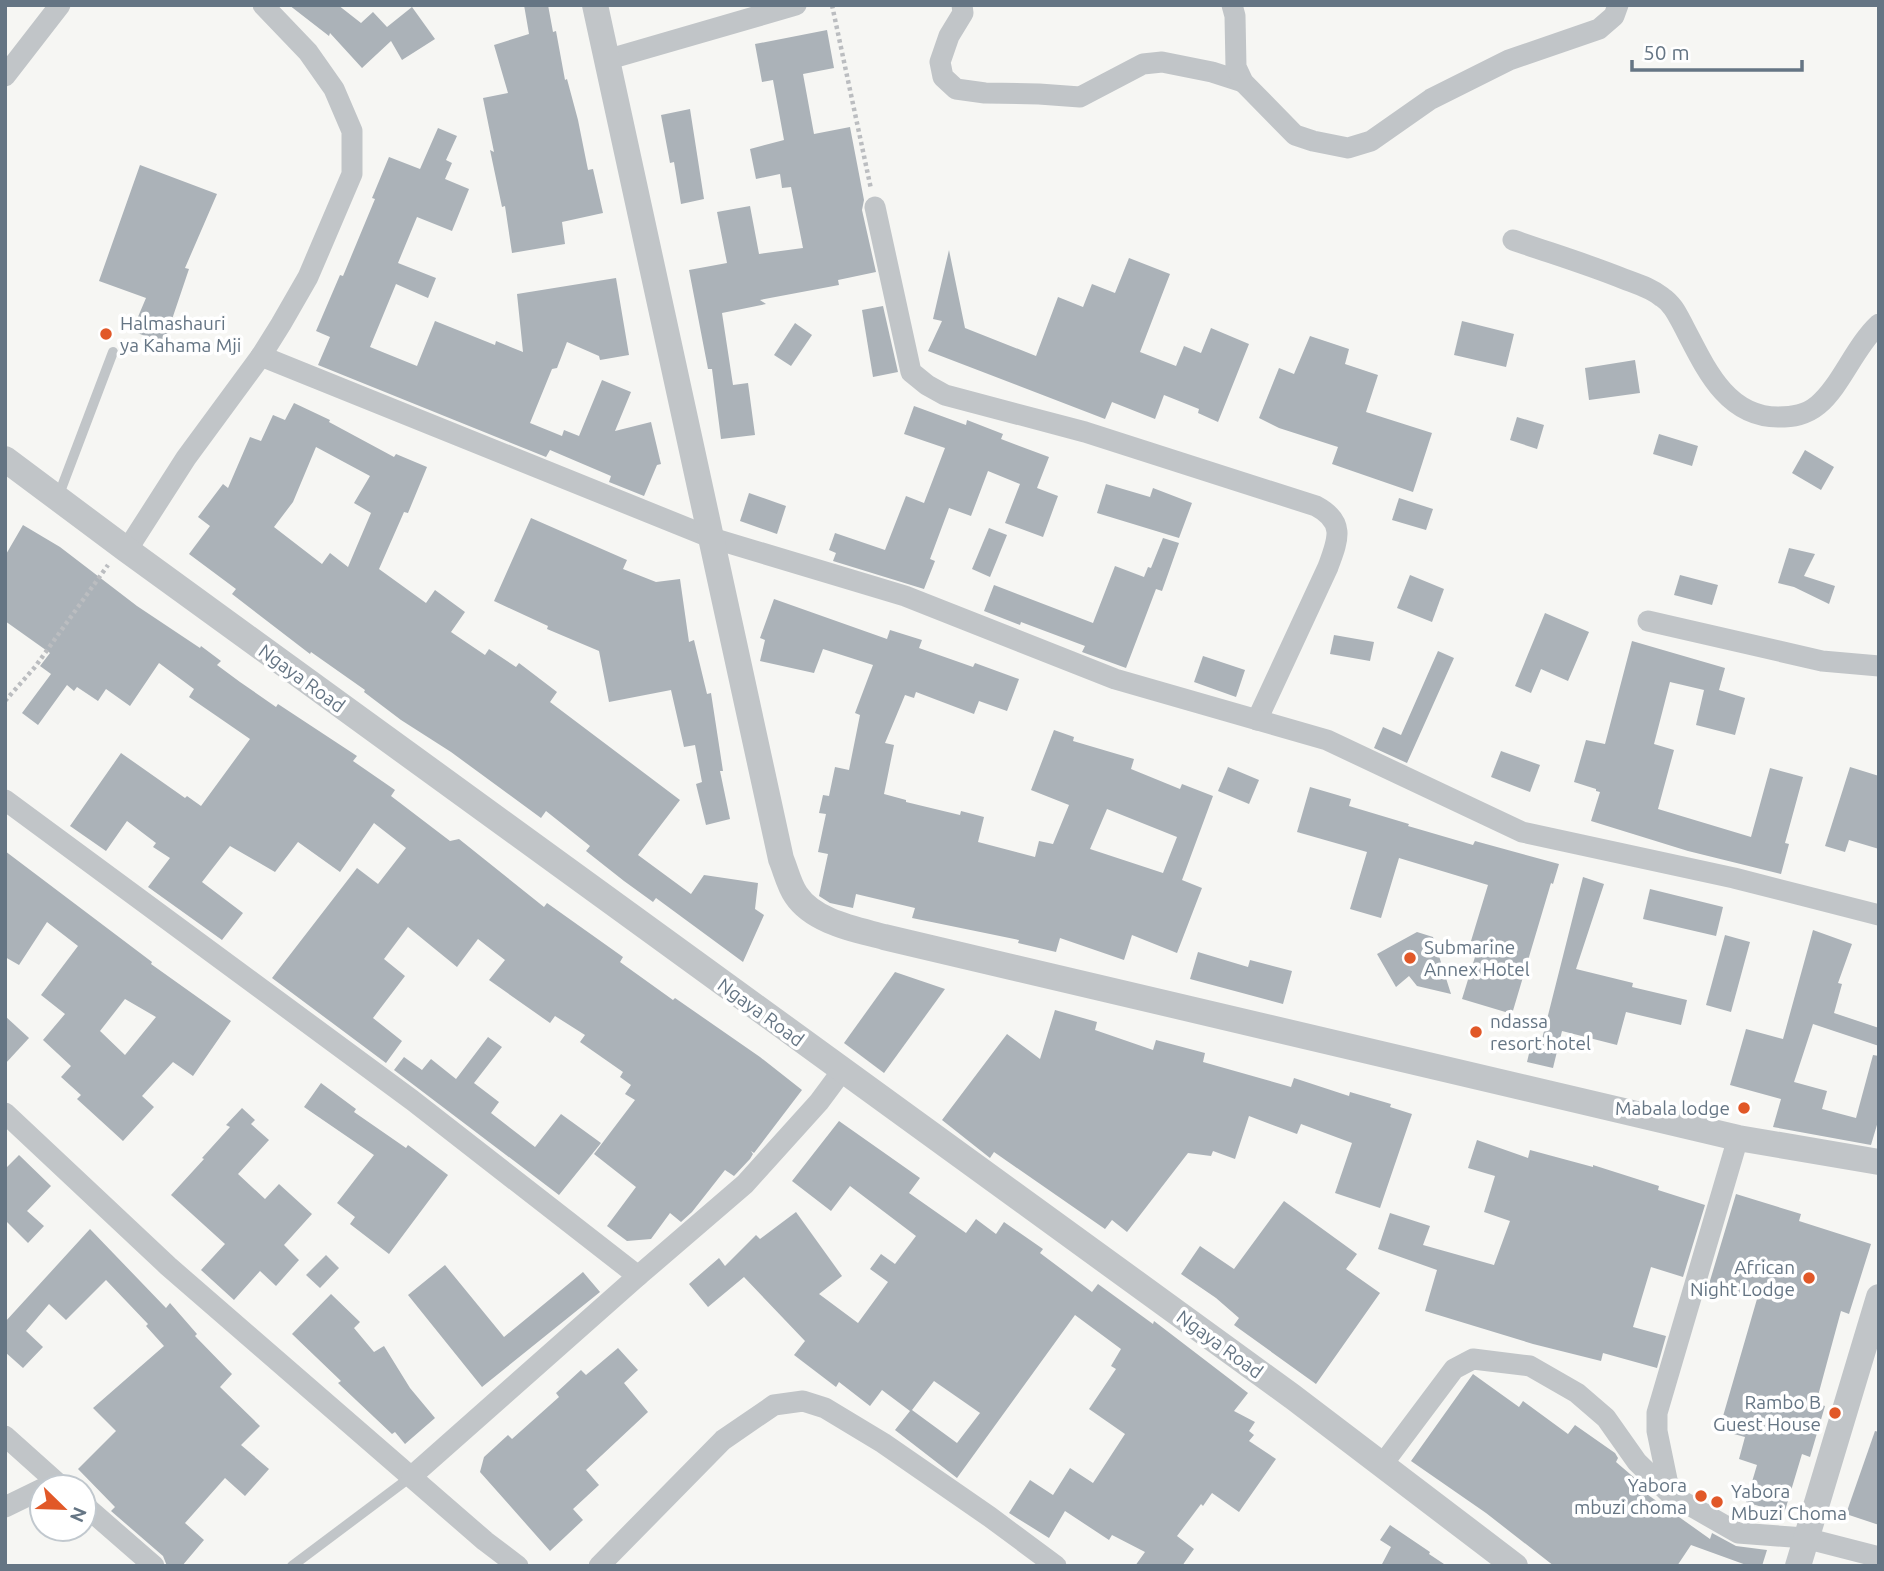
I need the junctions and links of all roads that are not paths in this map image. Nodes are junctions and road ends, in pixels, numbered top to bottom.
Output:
1 (60, 5) edge
2 (263, 5) edge
3 (595, 5) edge
4 (796, 5) edge
5 (962, 5) edge
6 (1233, 5) edge
7 (1618, 5) edge
8 (606, 60) junction
9 (5, 76) edge
10 (1243, 82) junction
11 (875, 208) road end
12 (1513, 240) dead end
13 (1879, 324) edge
14 (113, 352) dead end
15 (261, 356) junction
16 (5, 459) edge
17 (57, 499) junction
18 (712, 538) junction
19 (124, 548) junction
20 (1648, 621) dead end
21 (1879, 666) edge
22 (1257, 720) junction
23 (5, 800) edge
24 (1879, 915) edge
25 (842, 1071) junction
26 (5, 1113) edge
27 (1738, 1138) junction
28 (1879, 1162) edge
29 (638, 1276) junction
30 (1879, 1297) edge
31 (5, 1436) edge
32 (1382, 1465) junction
33 (39, 1473) edge
34 (412, 1476) junction
35 (1670, 1494) junction
36 (28, 1496) edge
37 (5, 1507) edge
38 (98, 1518) edge
39 (1805, 1538) junction
40 (1879, 1557) edge
41 (154, 1566) edge
42 (292, 1566) edge
43 (518, 1566) edge
44 (599, 1566) edge
45 (1056, 1566) edge
46 (1515, 1566) edge
47 (1798, 1566) edge

1 - 9 street
2 - 15 street
3 - 8 street
4 - 8 street
5 - 10 street
6 - 10 street
7 - 10 street
8 - 18 street
11 - 22 street
12 - 13 street
14 - 17 lane
15 - 18 street
15 - 19 street
16 - 17 street, Ngaya Road
17 - 19 street, Ngaya Road
18 - 22 street
18 - 27 street
19 - 25 street, Ngaya Road
20 - 21 street
22 - 24 street
23 - 29 street
25 - 29 street
25 - 32 street, Ngaya Road
26 - 34 street
27 - 28 street
27 - 35 street
29 - 34 street
30 - 39 street
31 - 33 street
32 - 35 street
32 - 46 street, Ngaya Road
34 - 42 lane
34 - 43 street
35 - 39 street
36 - 37 street
38 - 41 street
39 - 40 street
39 - 47 street
44 - 45 street

